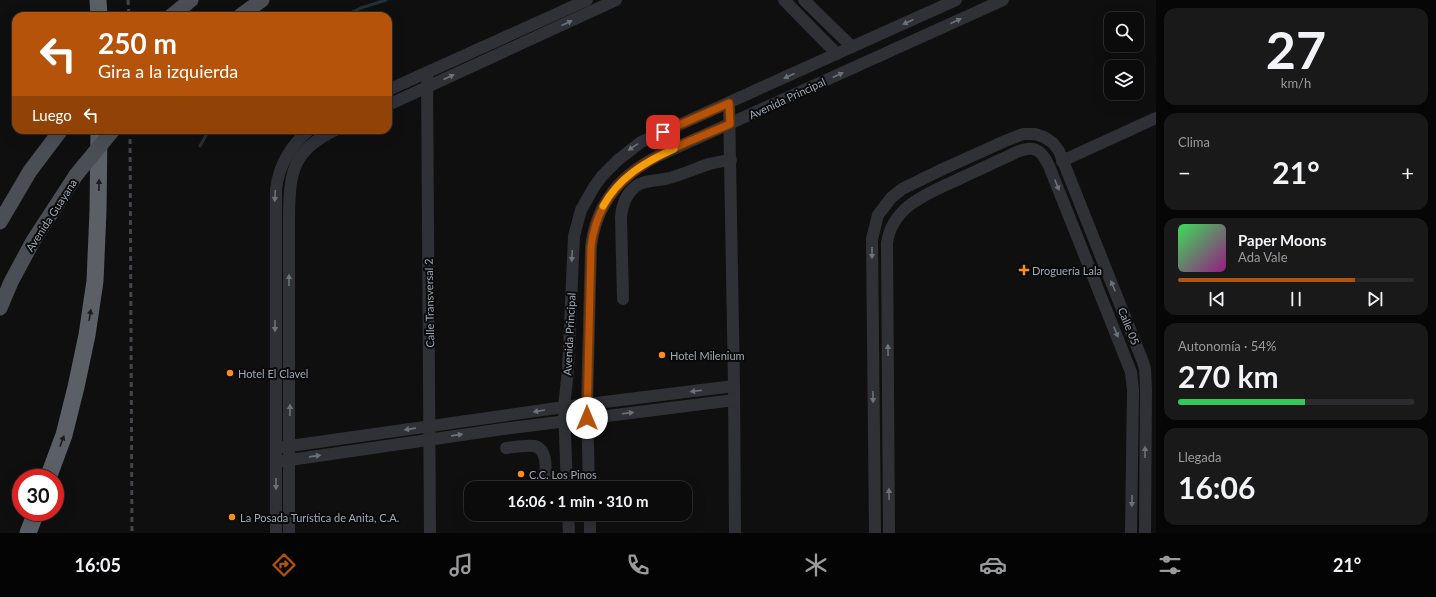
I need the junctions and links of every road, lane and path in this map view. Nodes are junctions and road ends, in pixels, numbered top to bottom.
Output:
1 (98, 0) edge
2 (191, 0) edge
3 (262, 0) edge
4 (587, 0) edge
5 (616, 0) edge
6 (784, 0) edge
7 (804, 0) edge
8 (956, 0) edge
9 (1003, 0) edge
10 (99, 12) edge
11 (176, 12) edge
12 (246, 12) edge
13 (852, 47) junction
14 (837, 54) junction
15 (427, 73) junction
16 (427, 87) junction
17 (392, 88) edge
18 (392, 103) edge
19 (729, 103) junction
20 (1156, 118) edge
21 (730, 124) junction
22 (58, 134) edge
23 (99, 134) edge
24 (110, 134) edge
25 (305, 134) edge
26 (328, 134) edge
27 (731, 160) junction
28 (1062, 161) junction
29 (280, 170) junction
30 (292, 174) junction
31 (0, 222) edge
32 (1093, 238) junction
33 (1080, 243) junction
34 (289, 251) junction
35 (275, 252) junction
36 (623, 299) dead end
37 (872, 299) junction
38 (887, 300) junction
39 (0, 308) edge
40 (290, 366) junction
41 (276, 367) junction
42 (888, 370) junction
43 (873, 371) junction
44 (734, 386) junction
45 (1146, 397) junction
46 (1133, 398) junction
47 (734, 400) junction
48 (587, 404) junction
49 (564, 407) junction
50 (587, 418) junction
51 (566, 421) junction
52 (430, 427) junction
53 (430, 439) junction
54 (290, 446) junction
55 (276, 448) junction
56 (506, 448) dead end
57 (290, 460) junction
58 (276, 462) junction
59 (545, 465) junction
60 (566, 466) junction
61 (51, 469) edge
62 (1150, 479) edge
63 (545, 481) edge
64 (567, 481) edge
65 (589, 481) edge
66 (33, 521) edge
67 (568, 521) edge
68 (590, 521) edge
69 (28, 533) edge
70 (276, 533) edge
71 (289, 533) edge
72 (430, 533) edge
73 (569, 533) edge
74 (590, 533) edge
75 (735, 533) edge
76 (875, 533) edge
77 (889, 533) edge
78 (1131, 533) edge
79 (1145, 533) edge

1 - 10 highway
2 - 11 main road
3 - 12 main road
4 - 15 street
16 -> 5 street
6 - 14 street
7 - 13 street
8 -> 13 street, Avenida Principal
21 -> 9 street, Avenida Principal
13 - 14 street, Avenida Principal
14 -> 19 street, Avenida Principal
15 - 16 street, Calle Transversal 2
15 - 17 street
16 - 18 street
16 - 52 street, Calle Transversal 2
19 - 21 street
19 -> 49 street, Avenida Principal
20 - 28 street
21 - 27 street
21 - 48 street, Avenida Principal
22 - 31 main road
61 -> 23 highway
24 - 39 main road, Avenida Guayana, bridge
25 - 29 street
26 - 30 street
27 - 36 street
27 - 44 street
28 - 32 street, Calle 05
28 -> 37 street, Calle 05
29 - 30 street
29 -> 35 street
30 - 34 street
32 - 33 street
45 -> 32 street, Calle 05
38 -> 33 street, Calle 05
33 -> 46 street, Calle 05
34 - 35 street
40 -> 34 street
35 -> 41 street
37 - 38 street
37 - 43 street
42 -> 38 street
40 - 41 street
54 -> 40 street
41 - 55 street
42 - 43 street
77 -> 42 street
43 -> 76 street
44 - 47 street
44 -> 48 street
45 - 46 street
62 -> 45 street, Calle 05
46 -> 78 street, Calle 05
50 -> 47 street
47 - 75 street
48 - 49 street
48 - 50 street, Avenida Principal
49 - 51 street, Avenida Principal
49 -> 52 street
50 - 51 street
50 - 65 street, Avenida Principal
53 -> 51 street
51 - 60 street, Avenida Principal
52 - 53 street, Calle Transversal 2
52 -> 54 street
57 -> 53 street
53 - 72 street, Calle Transversal 2
54 - 55 street
54 - 57 street
55 - 58 street
56 - 59 street
57 - 58 street
57 - 71 street
58 -> 70 street
59 - 60 street
59 - 63 street
60 - 64 street, Avenida Principal
62 - 79 street, Calle 05
66 - 69 highway
67 - 73 street
68 - 74 street

